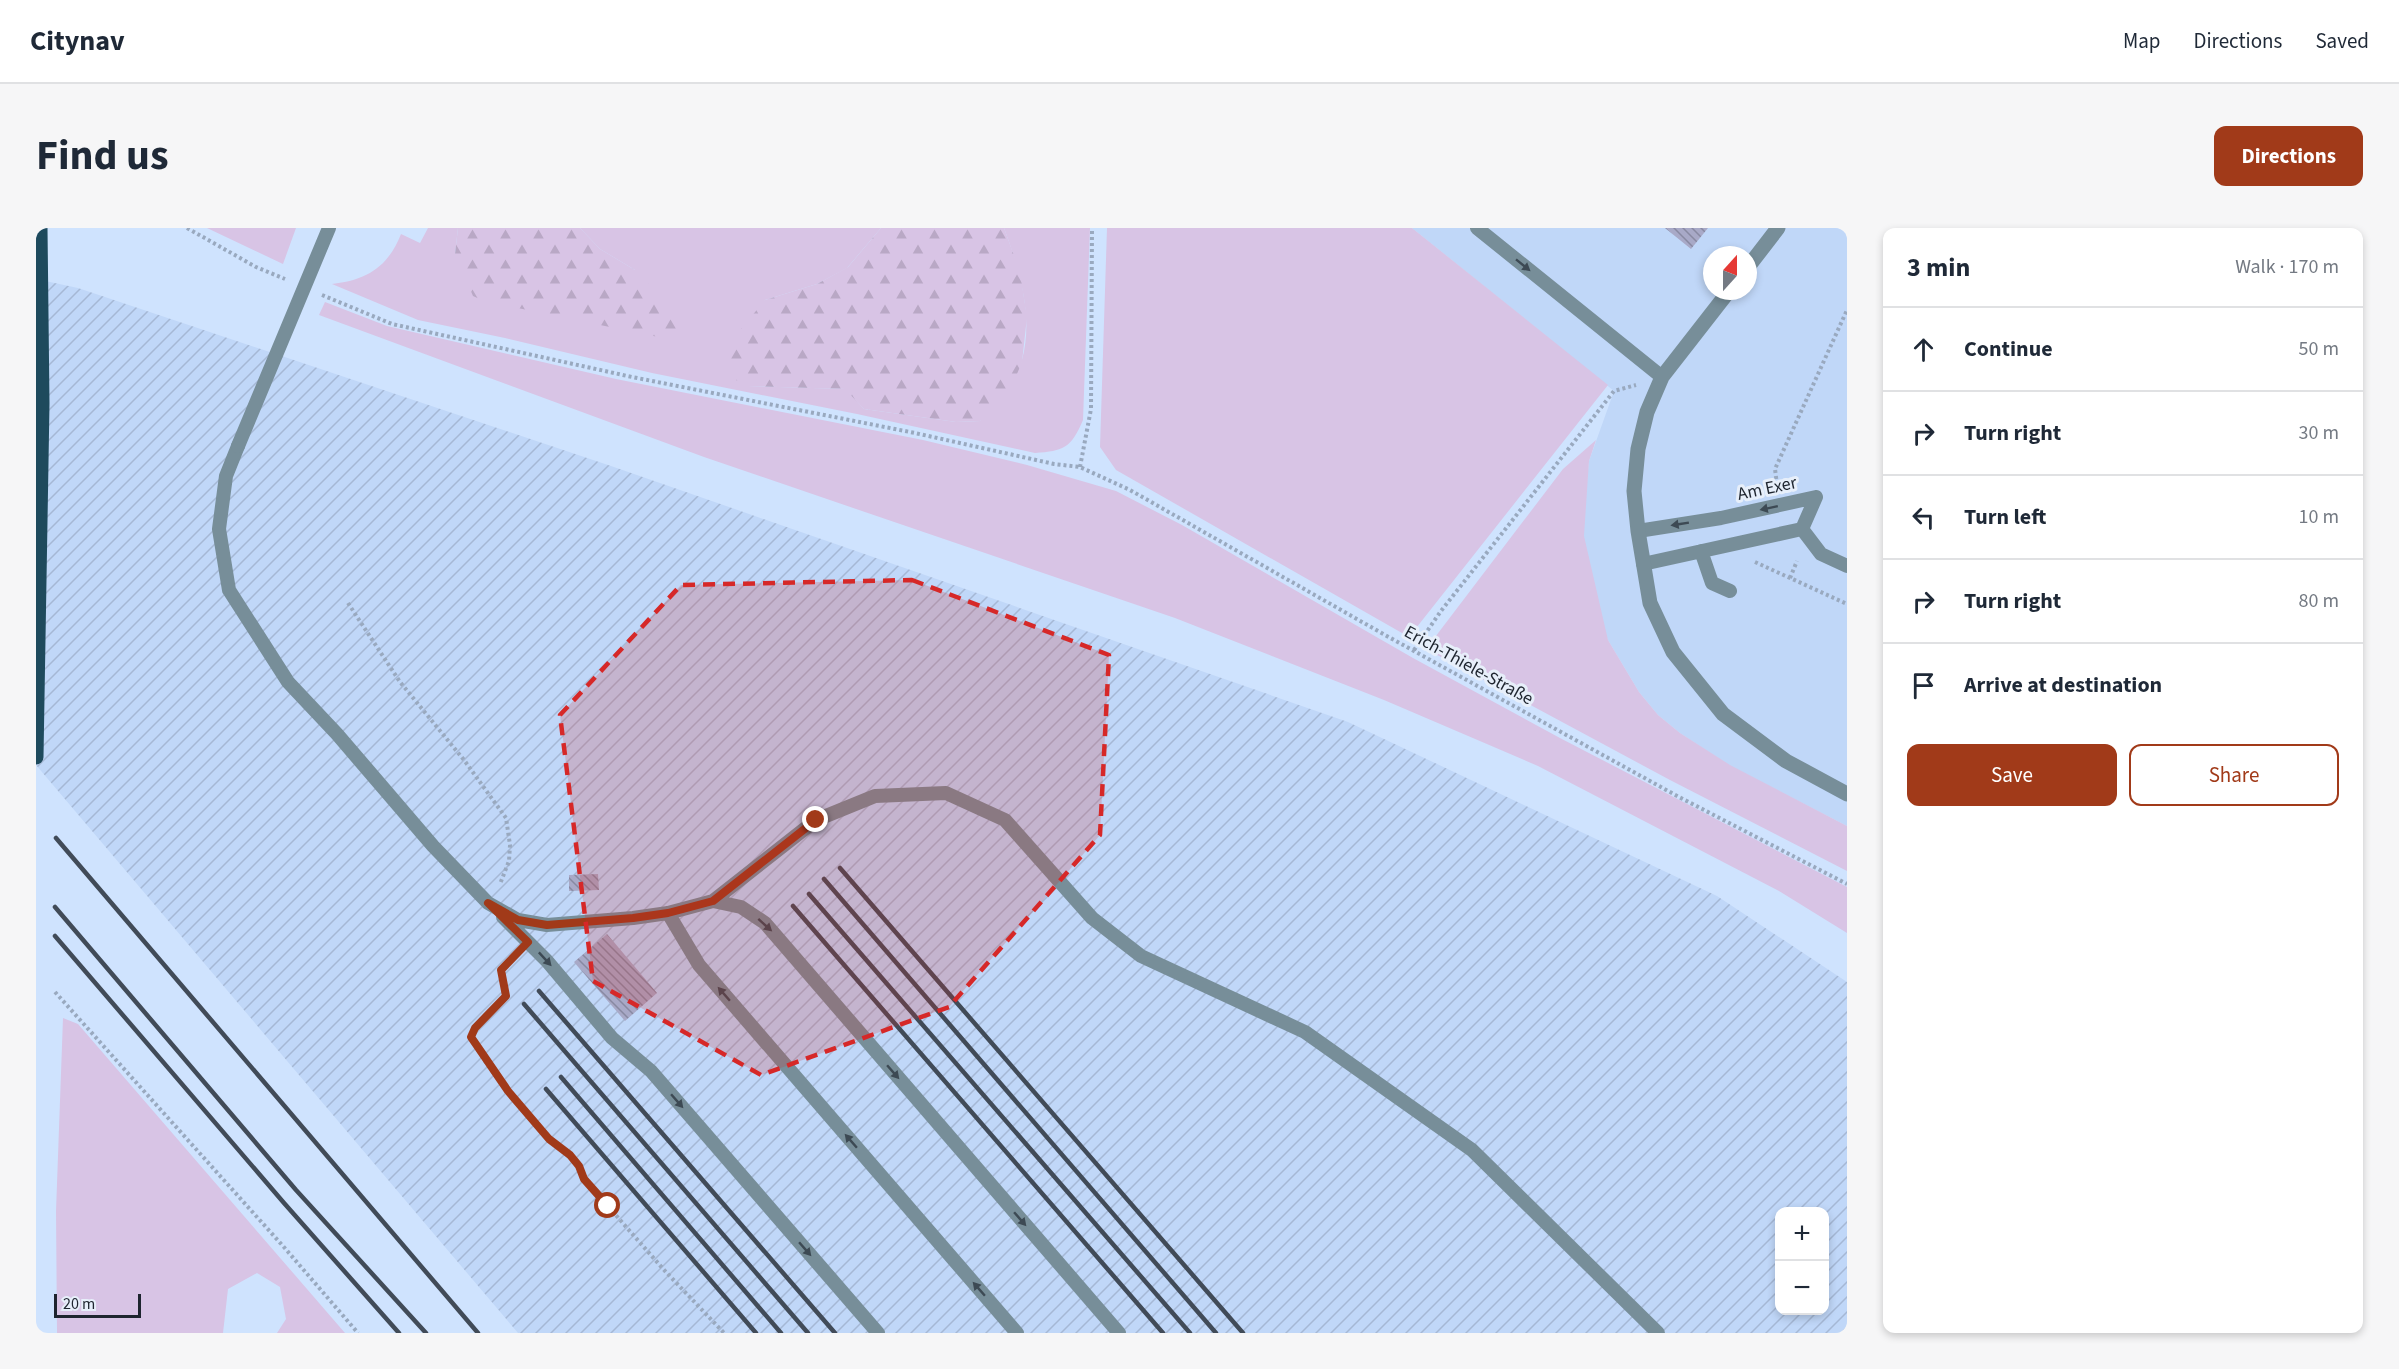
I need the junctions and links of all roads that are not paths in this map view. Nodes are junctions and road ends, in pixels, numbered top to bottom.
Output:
1 (40, 228) edge
2 (329, 228) edge
3 (1477, 228) edge
4 (1778, 228) edge
5 (1757, 255) edge
6 (1722, 300) edge
7 (1662, 377) junction
8 (1802, 529) junction
9 (1638, 531) junction
10 (1701, 551) junction
11 (1643, 564) junction
12 (1847, 566) edge
13 (1730, 591) dead end
14 (36, 757) edge
15 (1847, 794) edge
16 (713, 901) junction
17 (488, 903) junction
18 (668, 913) junction
19 (878, 1333) edge
20 (1017, 1333) edge
21 (1119, 1333) edge
22 (1659, 1333) edge

1 - 14 main road
2 - 17 lane, bridge
3 -> 7 lane
4 - 5 street
6 - 7 street
7 - 9 street
8 -> 9 lane, Am Exer
8 - 10 lane
8 - 12 lane
9 - 11 street
10 - 11 lane
10 - 13 lane
11 - 15 street
16 - 18 lane
16 -> 21 lane
16 - 22 lane
17 - 18 lane
17 -> 19 lane
20 -> 18 lane

